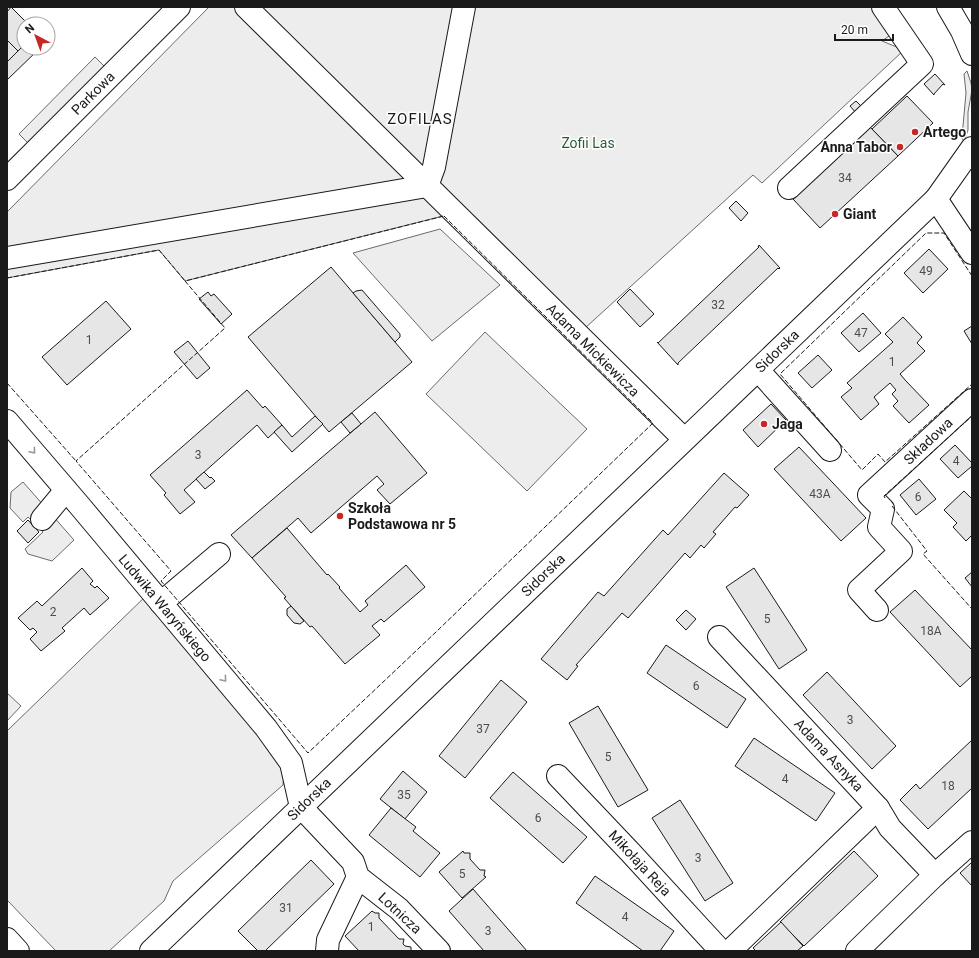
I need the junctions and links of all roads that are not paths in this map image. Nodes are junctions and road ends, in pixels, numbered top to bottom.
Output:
1 (179, 7) edge
2 (246, 7) edge
3 (464, 7) edge
4 (883, 7) edge
5 (949, 7) edge
6 (972, 23) edge
7 (972, 54) edge
8 (972, 148) edge
9 (972, 175) edge
10 (7, 179) edge
11 (427, 186) junction
12 (789, 188) dead end
13 (936, 199) junction
14 (972, 253) edge
15 (7, 258) edge
16 (758, 370) junction
17 (972, 400) edge
18 (7, 421) edge
19 (684, 439) junction
20 (830, 450) dead end
21 (66, 490) junction
22 (42, 519) dead end
23 (219, 554) dead end
24 (161, 603) junction
25 (877, 610) dead end
26 (719, 637) dead end
27 (558, 776) dead end
28 (301, 807) junction
29 (878, 808) junction
30 (972, 842) edge
31 (935, 875) junction
32 (358, 877) junction
33 (7, 939) edge
34 (18, 951) edge
35 (150, 951) edge
36 (327, 951) edge
37 (439, 951) edge
38 (721, 951) edge
39 (730, 951) edge
40 (857, 951) edge

1 - 10 street, Parkowa
2 - 11 street, Adama Mickiewicza
3 - 11 street
4 - 12 street
5 - 6 street
5 - 7 street
8 - 13 street, Sidorska
9 - 13 street, Sidorska
11 - 15 street
11 - 19 street, Adama Mickiewicza
13 - 14 street
13 - 16 street, Sidorska
16 - 19 street, Sidorska
16 - 20 street
17 - 25 street, Składowa
18 -> 21 street, Ludwika Waryńskiego
19 - 28 street, Sidorska
21 - 22 street
21 - 24 street, Ludwika Waryńskiego
23 - 24 street
24 -> 28 street, Ludwika Waryńskiego
26 - 29 street, Adama Asnyka
27 - 38 street, Mikołaja Reja
28 - 32 street, Lotnicza
28 - 35 street, Sidorska
29 - 31 street, Adama Asnyka
29 - 39 street
30 - 31 street
31 - 40 street
32 - 36 street
32 - 37 street, Lotnicza
33 - 34 street

